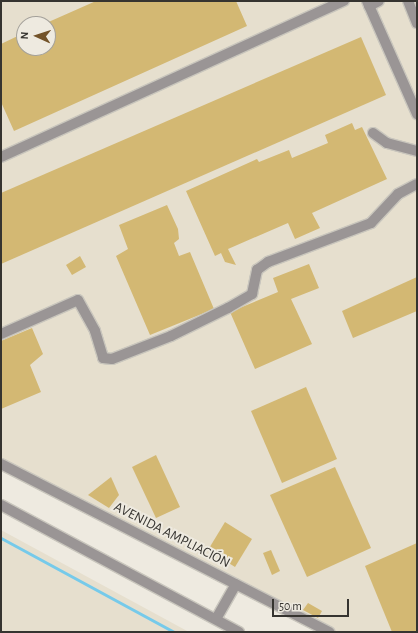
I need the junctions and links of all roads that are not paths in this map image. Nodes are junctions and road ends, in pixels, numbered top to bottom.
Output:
1 (344, 1) edge
2 (379, 1) edge
3 (408, 1) edge
4 (368, 3) edge
5 (417, 23) edge
6 (417, 114) edge
7 (373, 133) dead end
8 (417, 151) edge
9 (1, 157) edge
10 (417, 184) edge
11 (1, 334) edge
12 (1, 464) edge
13 (1, 505) edge
14 (236, 584) junction
15 (216, 619) junction
16 (239, 632) edge
17 (329, 632) edge

1 - 9 street
2 - 4 street
3 - 5 street
4 - 6 street
7 - 8 street
10 - 11 street
12 - 14 street, AVENIDA AMPLIACIÓN
13 - 15 street
14 - 15 street
14 - 17 street, AVENIDA AMPLIACIÓN
15 - 16 street

